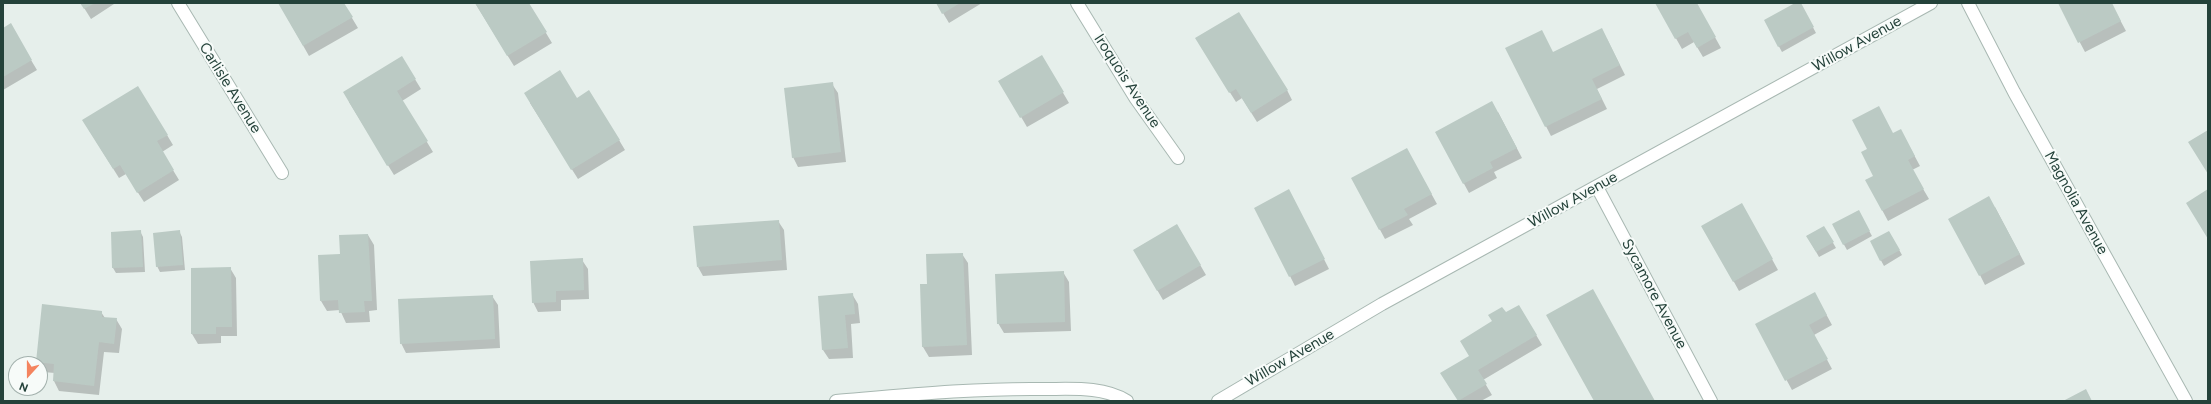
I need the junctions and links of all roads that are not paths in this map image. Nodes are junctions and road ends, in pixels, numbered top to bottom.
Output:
1 (178, 3) edge
2 (1077, 3) edge
3 (1931, 3) edge
4 (1968, 3) edge
5 (1178, 158) dead end
6 (282, 173) dead end
7 (1597, 187) junction
8 (836, 401) edge
9 (1127, 401) edge
10 (1218, 401) edge
11 (1711, 401) edge
12 (2186, 401) edge

1 - 6 street, Carlisle Avenue
2 - 5 street, Iroquois Avenue
3 - 7 street, Willow Avenue
4 - 12 street, Magnolia Avenue
7 - 10 street, Willow Avenue
7 - 11 street, Sycamore Avenue
8 - 9 street

